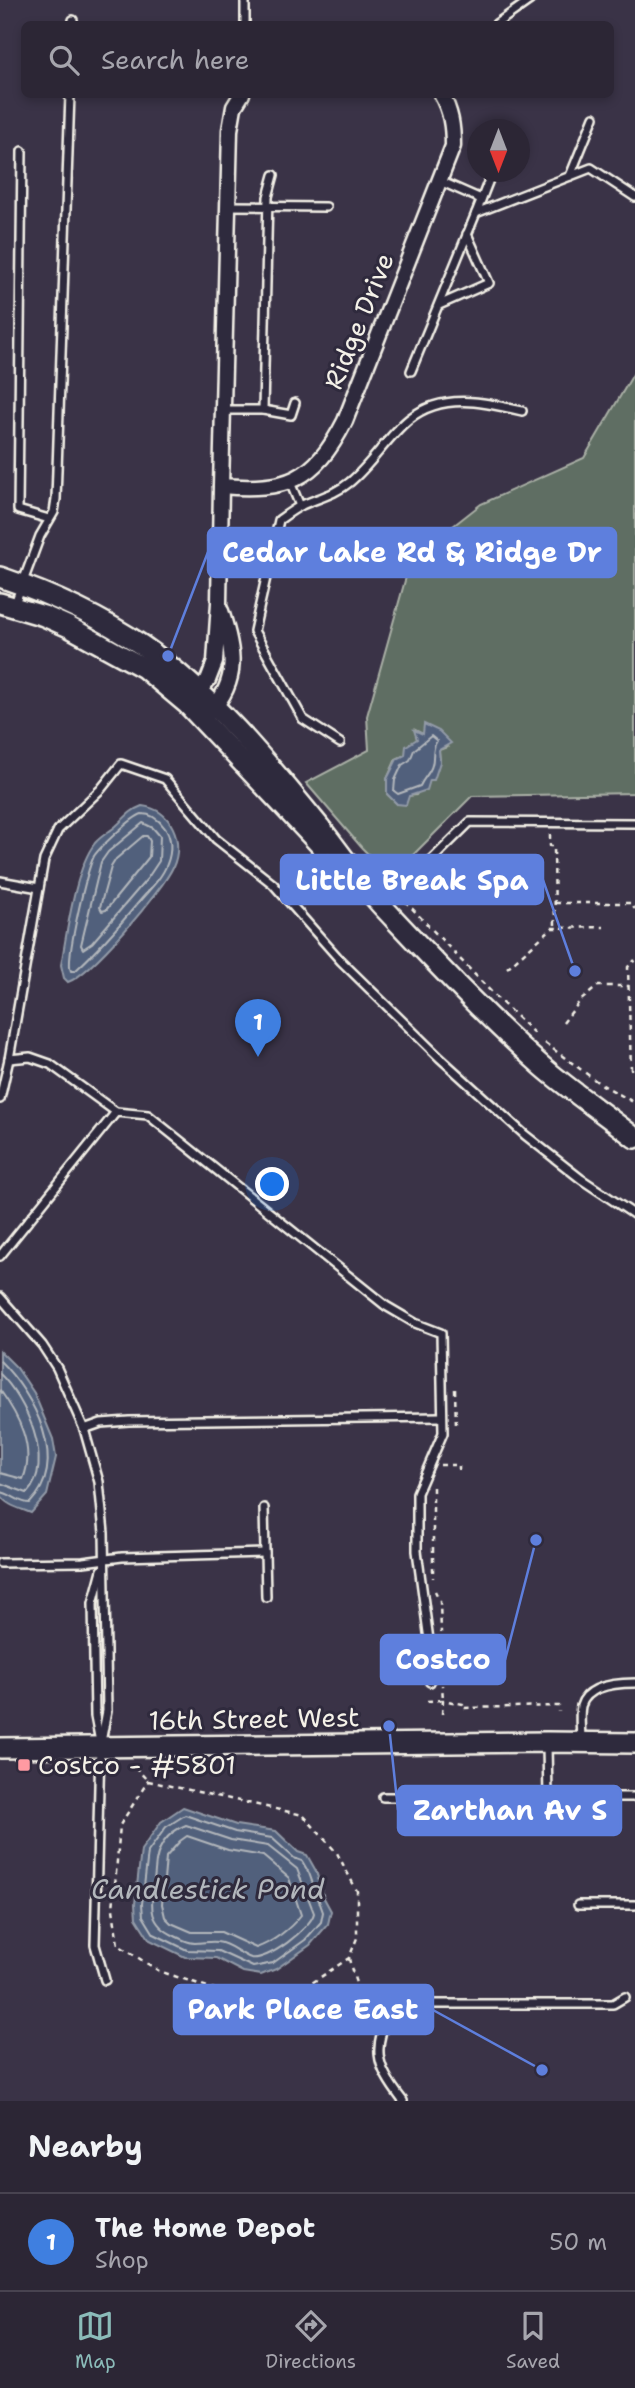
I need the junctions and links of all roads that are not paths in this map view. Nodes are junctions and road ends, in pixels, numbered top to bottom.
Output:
1 (245, 0) edge
2 (530, 0) edge
3 (245, 21) edge
4 (500, 21) edge
5 (70, 98) edge
6 (240, 98) edge
7 (443, 98) edge
8 (594, 117) dead end
9 (22, 151) dead end
10 (274, 175) dead end
11 (570, 176) junction
12 (440, 181) junction
13 (488, 182) edge
14 (635, 197) edge
15 (481, 200) junction
16 (228, 205) junction
17 (268, 206) junction
18 (326, 207) dead end
19 (476, 213) junction
20 (467, 234) junction
21 (439, 305) junction
22 (411, 371) dead end
23 (295, 403) dead end
24 (223, 410) junction
25 (264, 410) junction
26 (523, 411) dead end
27 (290, 482) junction
28 (221, 486) junction
29 (300, 506) junction
30 (49, 519) junction
31 (0, 578) edge
32 (22, 584) junction
33 (219, 603) junction
34 (7, 605) edge
35 (192, 698) junction
36 (208, 714) junction
37 (340, 743) dead end
38 (635, 823) edge
39 (0, 881) edge
40 (39, 888) junction
41 (384, 907) junction
42 (9, 1059) junction
43 (1, 1097) edge
44 (602, 1111) junction
45 (116, 1112) junction
46 (635, 1127) edge
47 (635, 1138) edge
48 (635, 1215) edge
49 (0, 1256) edge
50 (0, 1297) edge
51 (442, 1417) junction
52 (84, 1429) junction
53 (264, 1507) dead end
54 (265, 1553) junction
55 (104, 1559) junction
56 (0, 1563) edge
57 (265, 1597) dead end
58 (430, 1682) dead end
59 (635, 1683) edge
60 (547, 1742) junction
61 (580, 1742) junction
62 (635, 1743) edge
63 (100, 1747) junction
64 (0, 1748) edge
65 (383, 1797) dead end
66 (548, 1797) junction
67 (635, 1797) edge
68 (578, 1905) dead end
69 (635, 1905) edge
70 (105, 1980) dead end
71 (625, 1997) dead end
72 (403, 2101) edge

1 - 3 lane
2 - 4 lane
5 - 30 lane
6 - 16 street
7 - 12 street, Ridge Drive
8 - 11 lane
9 - 30 lane
10 - 17 lane
11 - 14 lane
11 - 19 lane
12 - 15 lane
12 - 27 street, Ridge Drive
13 - 15 lane
15 - 19 lane
16 - 17 lane
16 - 24 street
17 - 18 lane
17 - 25 lane
19 - 20 lane
20 - 21 lane
20 - 21 lane
21 - 22 lane
23 - 25 lane
24 - 25 lane
24 - 28 street
26 - 29 lane
27 - 28 street
27 - 29 lane
28 - 33 street
29 - 37 lane
30 - 32 lane
31 - 32 street
32 - 34 lane
32 - 35 street
33 - 35 street
33 - 36 street
34 - 35 street
35 - 36 street
36 - 41 street
38 - 41 lane
39 - 40 lane
40 - 42 lane
40 - 48 lane
41 - 44 street
42 - 43 lane
42 - 45 lane
44 - 46 street
44 - 47 street
45 - 49 lane
45 - 51 lane
50 - 52 lane
51 - 52 lane
51 - 58 lane
52 - 55 lane
53 - 54 lane
54 - 55 lane
54 - 57 lane
55 - 56 lane
55 - 63 lane
55 - 63 lane
59 - 61 lane
60 - 61 street, 16th Street West
60 - 63 street, 16th Street West
60 - 66 lane
61 - 62 street, 16th Street West
63 - 64 street, 16th Street West
63 - 70 lane
65 - 66 lane
66 - 67 lane
68 - 69 lane
71 - 72 lane

